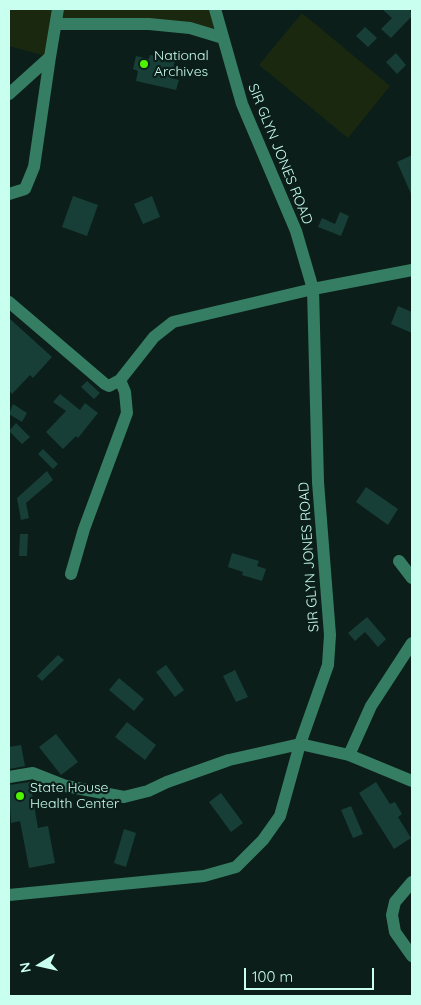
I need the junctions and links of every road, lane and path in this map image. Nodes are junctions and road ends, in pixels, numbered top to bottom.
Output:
1 (58, 9) edge
2 (215, 9) edge
3 (56, 24) junction
4 (223, 38) junction
5 (50, 57) junction
6 (9, 94) edge
7 (9, 194) edge
8 (412, 270) edge
9 (313, 289) junction
10 (9, 302) edge
11 (120, 380) junction
12 (399, 562) dead end
13 (71, 574) dead end
14 (412, 578) edge
15 (412, 643) edge
16 (300, 744) junction
17 (348, 755) junction
18 (9, 777) edge
19 (412, 781) edge
20 (412, 882) edge
21 (9, 894) edge
22 (412, 956) edge

1 - 3 street
2 - 4 street, SIR GLYN JONES ROAD
3 - 4 street
3 - 5 street
4 - 9 street, SIR GLYN JONES ROAD
5 - 6 street
5 - 7 street
8 - 9 street
9 - 11 street
9 - 16 street, SIR GLYN JONES ROAD
10 - 11 street
11 - 13 street
12 - 14 street
15 - 17 street
16 - 17 street
16 - 18 street
16 - 21 street, SIR GLYN JONES ROAD
17 - 19 street
20 - 22 street

